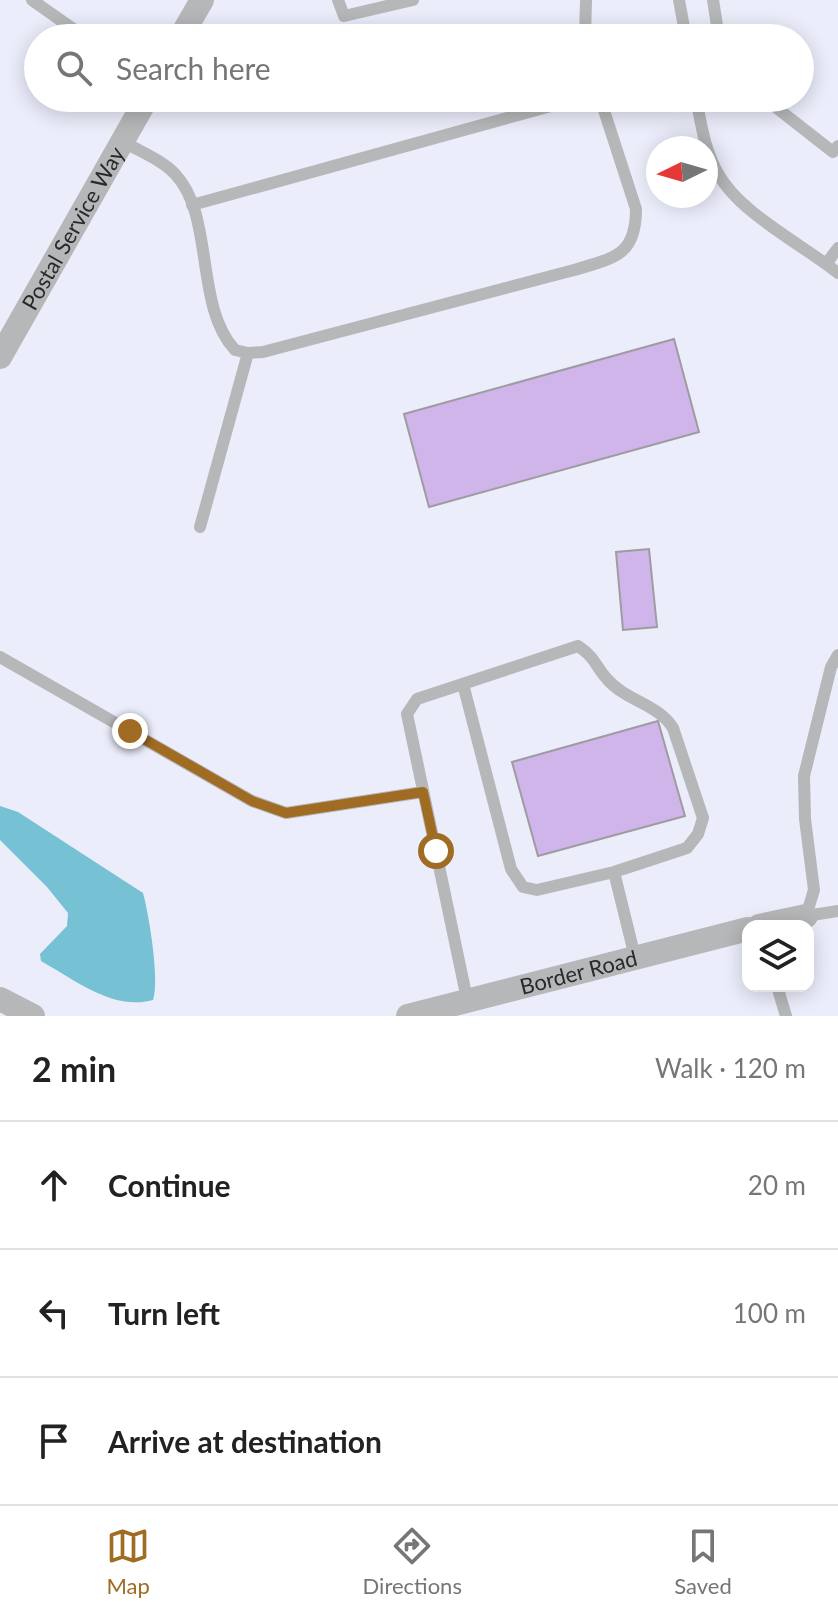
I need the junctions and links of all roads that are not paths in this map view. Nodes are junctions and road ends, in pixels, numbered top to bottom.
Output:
1 (32, 0) edge
2 (202, 0) edge
3 (338, 0) edge
4 (413, 0) edge
5 (586, 0) edge
6 (679, 0) edge
7 (713, 0) edge
8 (66, 24) edge
9 (188, 24) edge
10 (585, 24) edge
11 (683, 24) edge
12 (717, 24) edge
13 (139, 112) edge
14 (529, 112) edge
15 (605, 112) edge
16 (699, 112) edge
17 (783, 112) edge
18 (122, 141) junction
19 (836, 151) edge
20 (192, 205) junction
21 (838, 248) edge
22 (826, 264) junction
23 (838, 273) edge
24 (248, 353) junction
25 (0, 357) edge
26 (200, 527) dead end
27 (838, 655) edge
28 (0, 657) edge
29 (463, 684) junction
30 (423, 792) junction
31 (614, 872) junction
32 (838, 911) edge
33 (806, 916) junction
34 (787, 920) edge
35 (742, 930) edge
36 (635, 957) junction
37 (779, 992) edge
38 (0, 999) edge
39 (467, 999) junction
40 (33, 1016) edge
41 (408, 1016) edge
42 (786, 1016) edge

1 - 8 lane
2 - 9 street
3 - 4 lane
5 - 10 lane
6 - 11 lane
7 - 12 lane
13 - 18 street, Postal Service Way
14 - 20 lane
15 - 24 lane
16 - 22 lane
17 - 19 lane
18 - 20 lane
18 - 25 street, Postal Service Way
20 - 24 lane
21 - 22 lane
22 - 23 lane
24 - 26 lane
27 - 33 lane
28 - 30 lane
29 - 30 lane
29 - 31 lane
29 - 31 lane
30 - 39 lane
31 - 36 lane
32 - 33 lane
33 - 34 street
35 - 36 street, Border Road
36 - 39 street, Border Road
37 - 42 lane
38 - 40 street
39 - 41 street, Border Road

